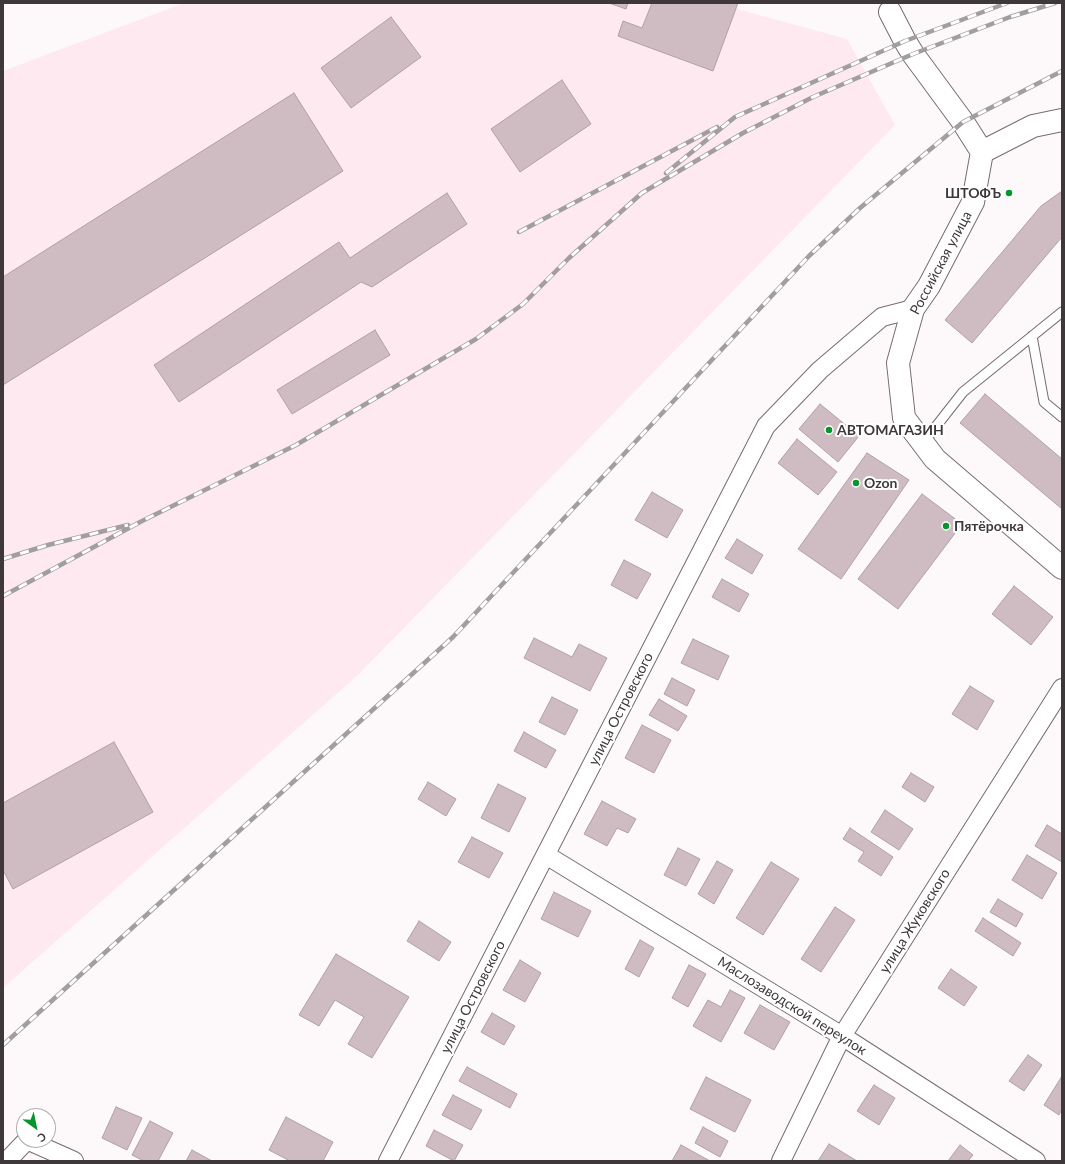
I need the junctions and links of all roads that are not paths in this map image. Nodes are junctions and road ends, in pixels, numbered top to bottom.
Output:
1 (885, 6) edge
2 (1062, 120) edge
3 (982, 152) junction
4 (913, 309) junction
5 (1062, 312) edge
6 (1032, 336) junction
7 (1062, 417) edge
8 (923, 443) junction
9 (1062, 568) edge
10 (1062, 688) edge
11 (546, 854) junction
12 (842, 1036) junction
13 (19, 1148) edge
14 (45, 1148) edge
15 (7, 1161) edge
16 (74, 1161) edge
17 (388, 1161) edge
18 (781, 1161) edge
19 (1036, 1161) edge

1 - 3 main road
2 - 3 main road
3 - 4 main road, Российская улица
4 - 8 main road, Российская улица
4 - 11 street, улица Островского
5 - 6 lane
6 - 7 lane
6 - 8 lane
8 - 9 main road, Российская улица
10 - 12 street, улица Жуковского
11 - 12 street, Маслозаводской переулок
11 - 17 street, улица Островского
12 - 18 street, улица Жуковского
12 - 19 street, Маслозаводской переулок
13 - 15 street
14 - 16 street

